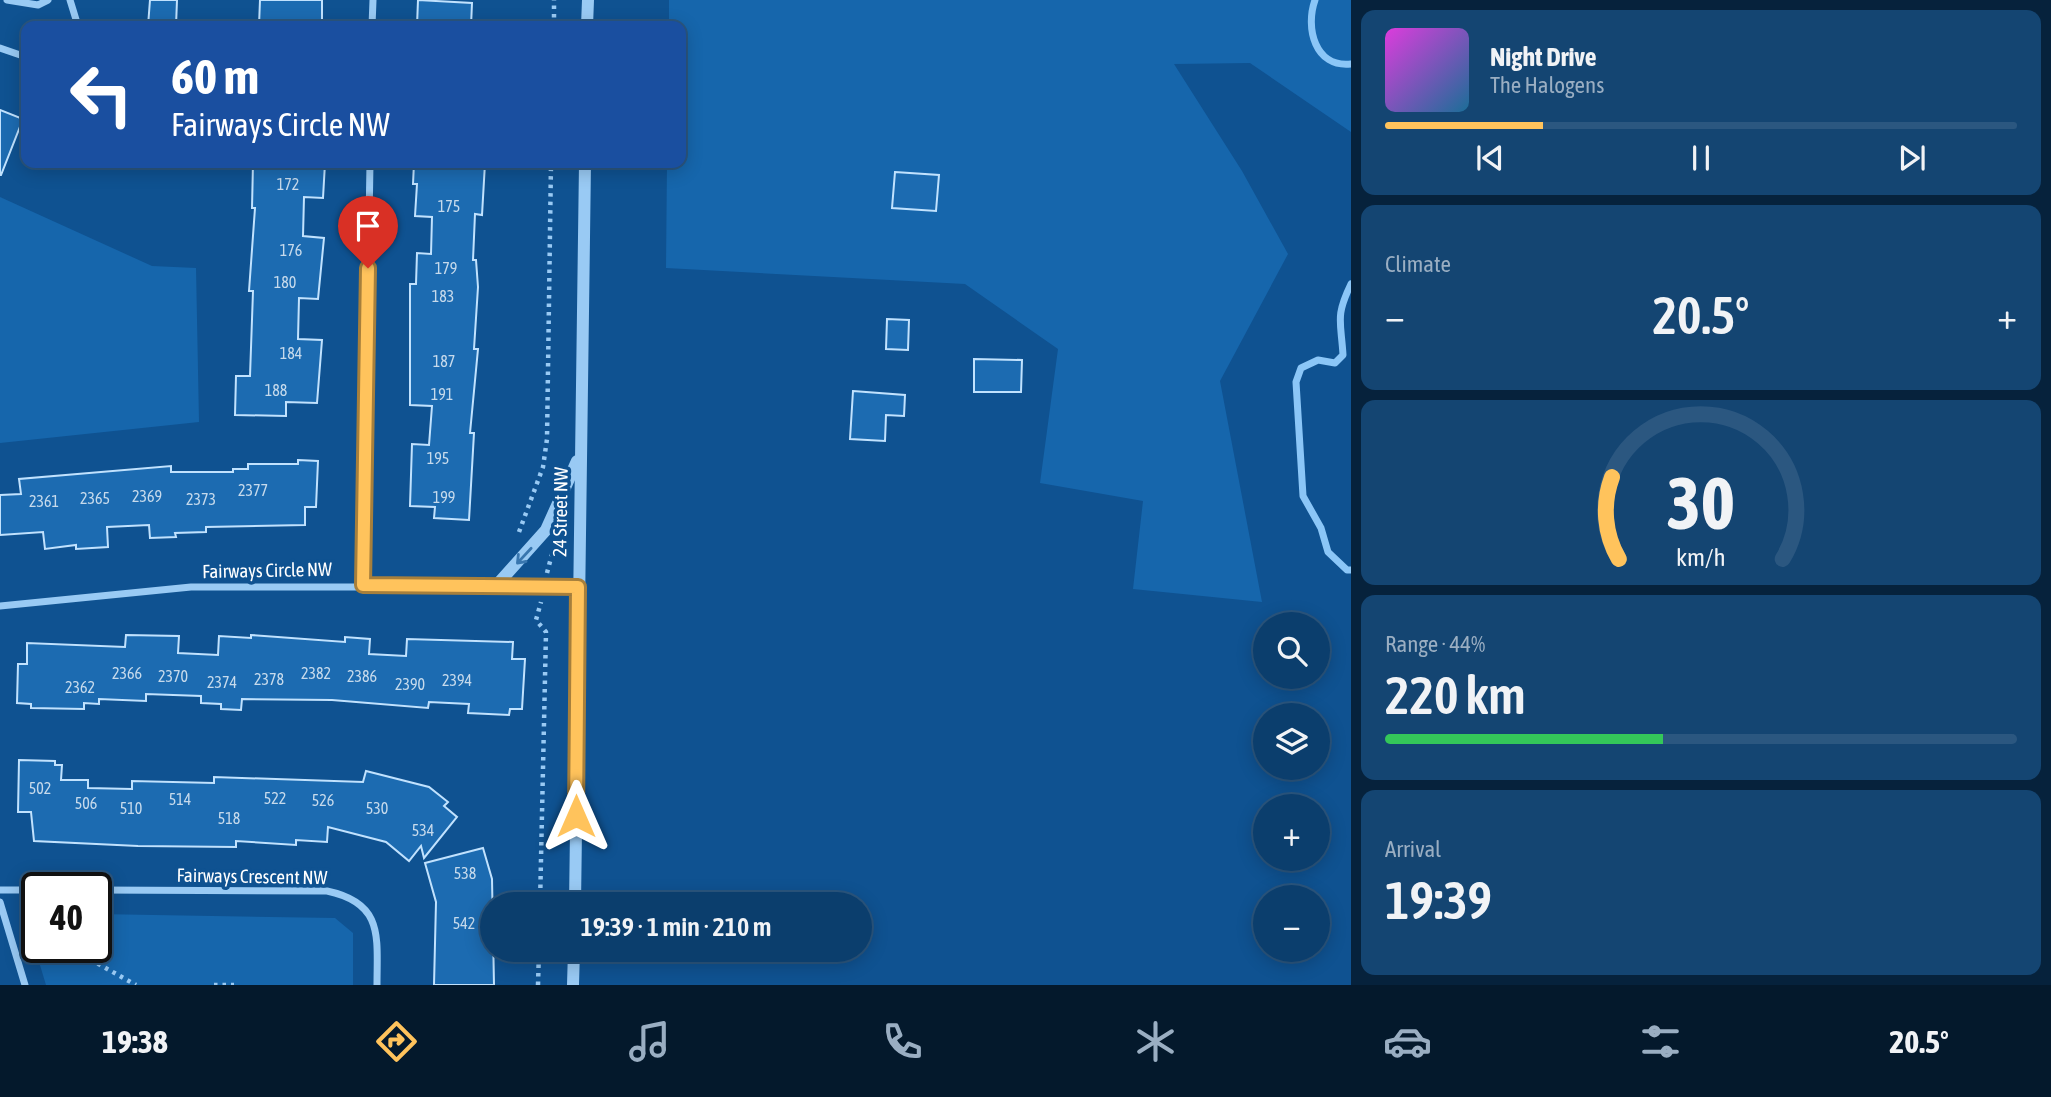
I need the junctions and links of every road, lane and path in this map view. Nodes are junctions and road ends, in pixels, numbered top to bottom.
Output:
1 (7, 0) edge
2 (48, 0) edge
3 (70, 0) edge
4 (373, 0) edge
5 (554, 0) edge
6 (588, 0) edge
7 (76, 21) edge
8 (372, 21) edge
9 (554, 21) edge
10 (587, 21) edge
11 (0, 48) edge
12 (21, 55) edge
13 (370, 168) edge
14 (551, 168) edge
15 (585, 168) edge
16 (580, 454) junction
17 (517, 535) dead end
18 (363, 585) junction
19 (495, 587) junction
20 (578, 587) junction
21 (0, 606) edge
22 (536, 620) dead end
23 (0, 890) edge
24 (21, 890) edge
25 (112, 890) edge
26 (540, 892) edge
27 (575, 892) edge
28 (0, 902) edge
29 (539, 962) edge
30 (574, 962) edge
31 (97, 963) edge
32 (25, 985) edge
33 (136, 985) edge
34 (214, 985) edge
35 (233, 985) edge
36 (377, 985) edge
37 (538, 985) edge
38 (573, 985) edge

1 - 2 street
3 - 7 street
4 - 8 street
5 - 9 path
6 - 10 street
11 - 12 street
13 - 18 street
14 - 17 path
15 - 16 street, 24 Street NW
16 -> 19 street
16 - 20 street, 24 Street NW
18 - 19 street, Fairways Circle NW
18 - 21 street, Fairways Circle NW
19 - 20 street, Fairways Circle NW
20 - 27 street, 24 Street NW
22 - 26 path
23 - 24 street
25 - 36 street, Fairways Crescent NW
28 - 32 street
29 - 37 path
30 - 38 street
31 - 33 path
34 - 35 path

